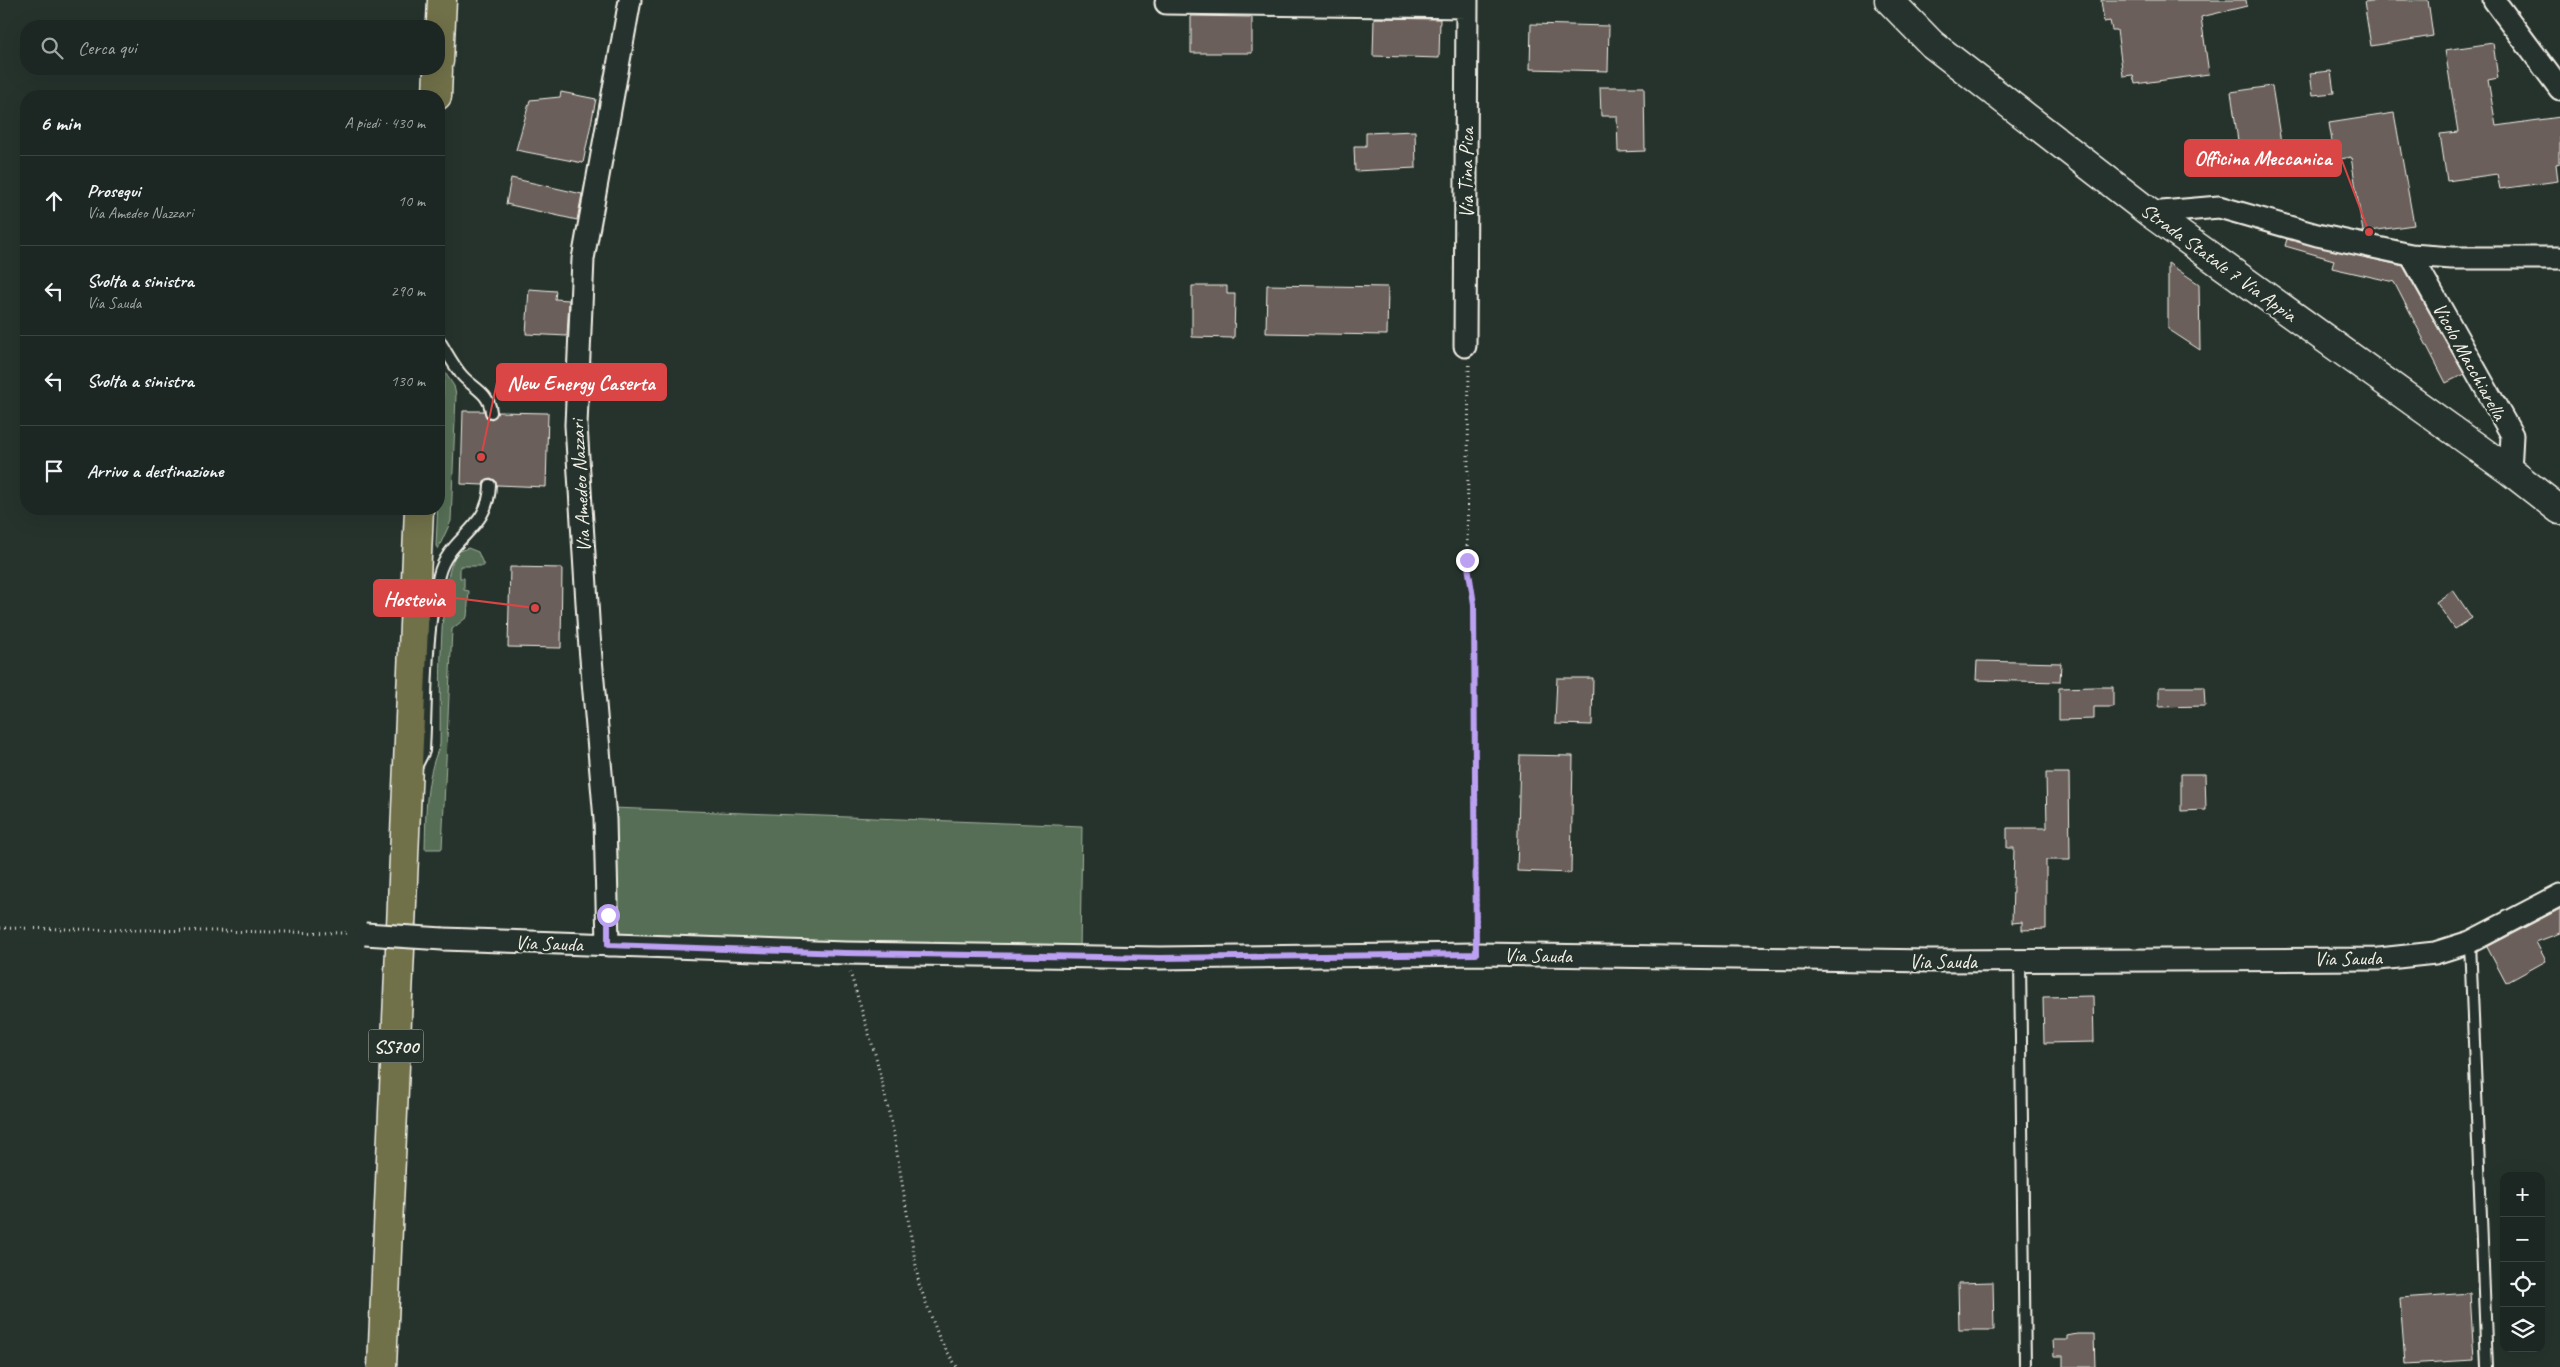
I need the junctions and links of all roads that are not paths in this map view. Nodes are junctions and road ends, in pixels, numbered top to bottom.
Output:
1 (442, 0) edge
2 (630, 0) edge
3 (1889, 0) edge
4 (2494, 0) edge
5 (1166, 4) dead end
6 (1467, 4) edge
7 (441, 20) edge
8 (438, 75) edge
9 (2560, 89) edge
10 (437, 90) edge
11 (2150, 213) junction
12 (2411, 255) junction
13 (2560, 258) edge
14 (1465, 346) road end
15 (445, 350) edge
16 (491, 412) dead end
17 (2510, 471) junction
18 (490, 485) dead end
19 (2559, 513) edge
20 (419, 515) edge
21 (407, 786) junction
22 (2560, 894) edge
23 (365, 934) road end
24 (2470, 942) junction
25 (608, 945) junction
26 (2020, 960) junction
27 (376, 1357) edge
28 (2025, 1367) edge
29 (2486, 1367) edge

1 - 7 highway
2 - 25 street, Via Amedeo Nazzari
3 - 11 main road, Strada Statale 7 Via Appia
4 - 9 street
5 - 6 street
6 - 14 street, Via Tina Pica
8 - 10 highway
11 - 12 street
11 - 17 main road, Strada Statale 7 Via Appia
12 - 13 street
12 - 17 street, Vicolo Macchiarella
15 - 16 lane
17 - 19 main road, Strada Statale 7 Via Appia
18 - 21 lane
20 - 21 highway, SS700
21 - 27 highway, SS700
22 - 24 street, Via Sauda
23 - 25 street, Via Sauda, bridge
24 - 26 street, Via Sauda
24 - 29 lane
25 - 26 street, Via Sauda
26 - 28 lane

